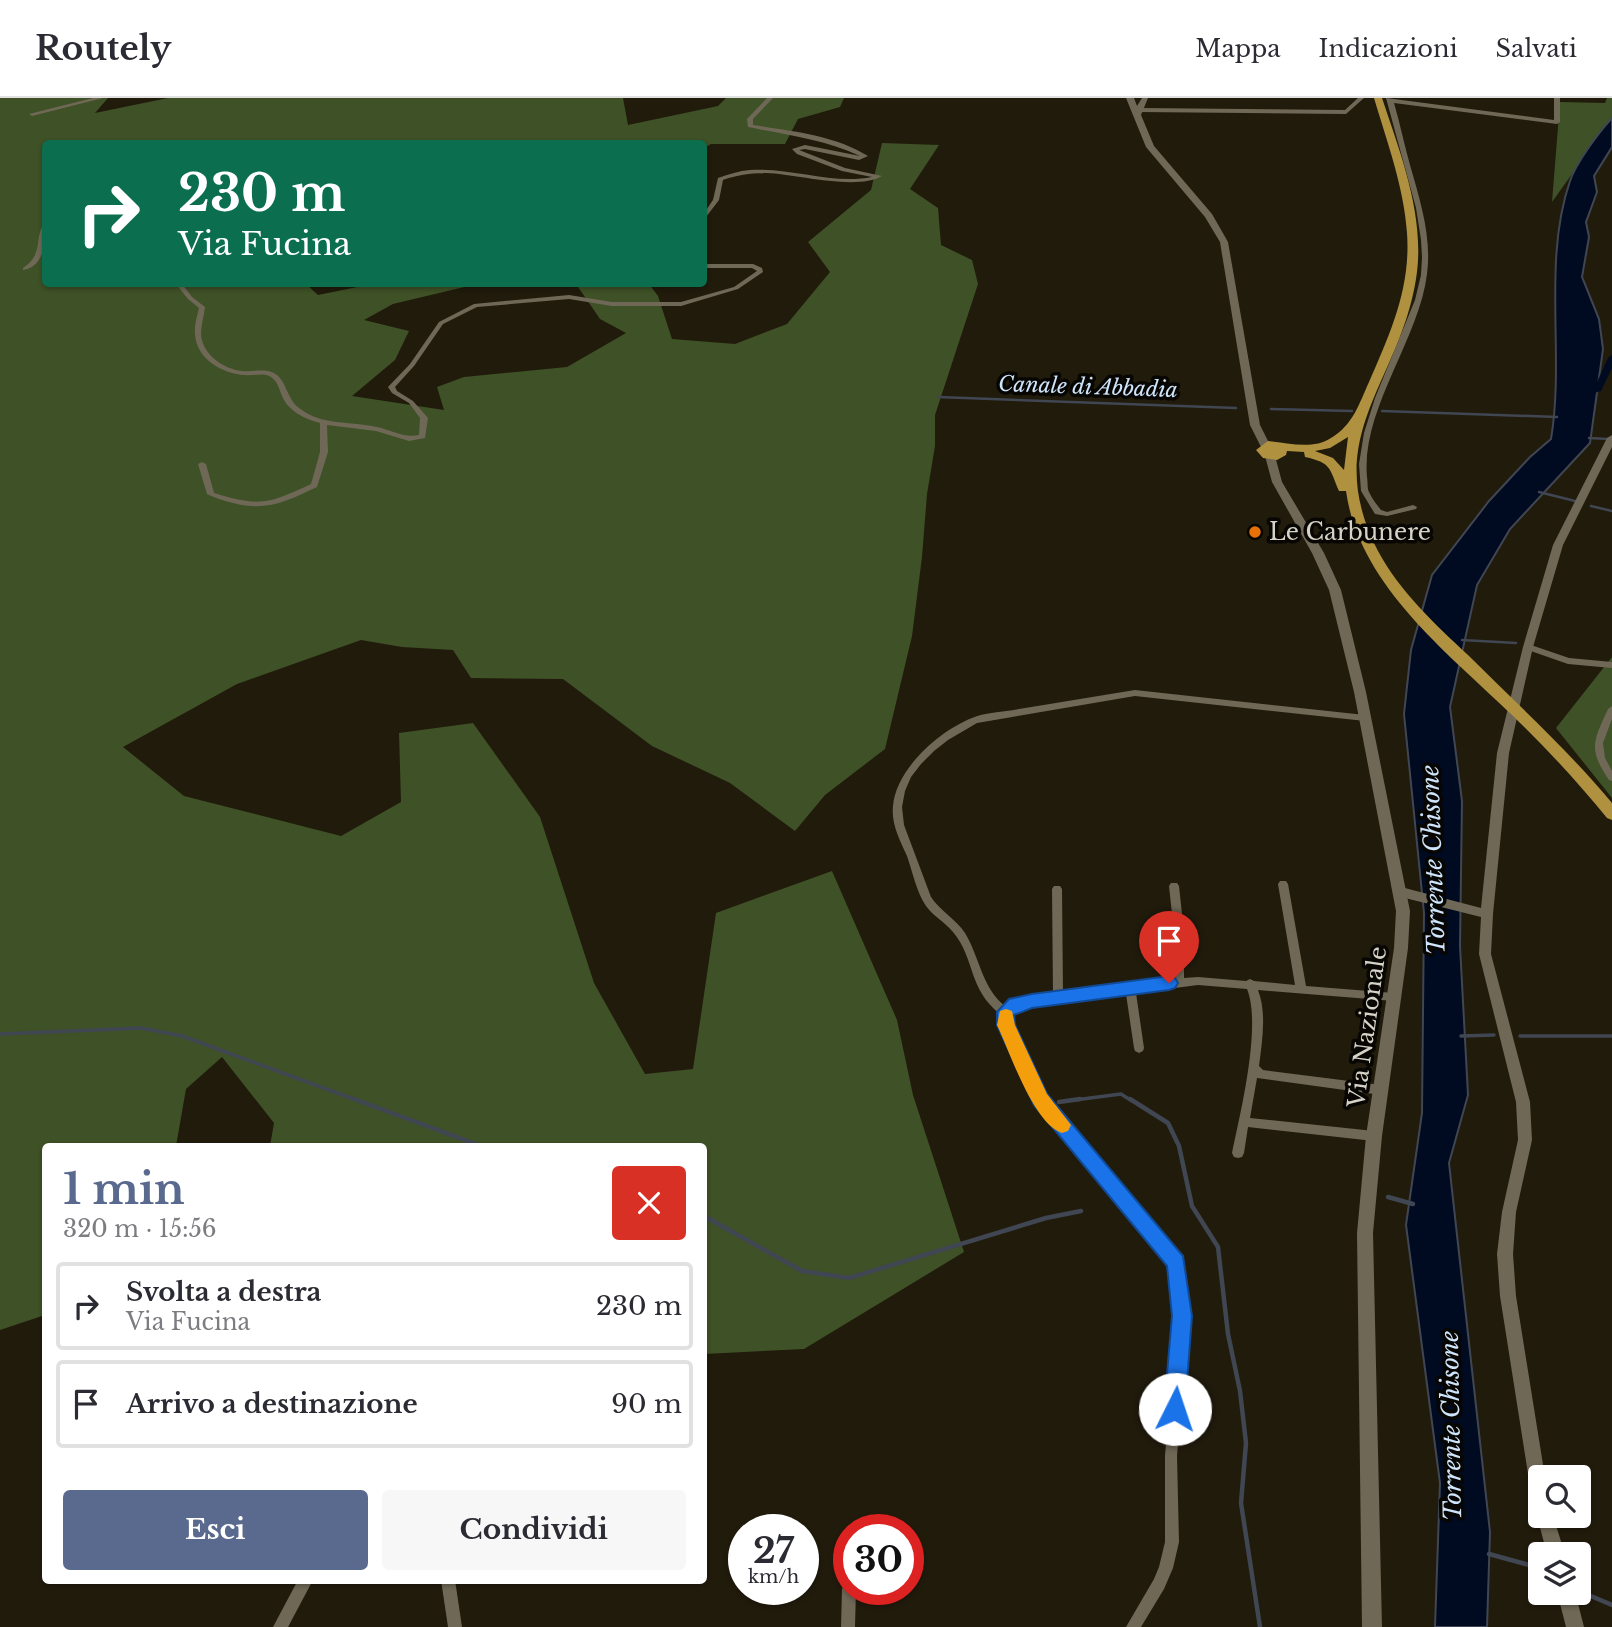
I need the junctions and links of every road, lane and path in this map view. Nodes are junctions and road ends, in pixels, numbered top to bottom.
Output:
1 (100, 98) edge
2 (770, 98) edge
3 (1132, 98) edge
4 (1146, 98) edge
5 (1378, 98) edge
6 (1556, 98) edge
7 (1362, 99) edge
8 (1389, 99) edge
9 (1138, 113) junction
10 (32, 114) dead end
11 (707, 212) edge
12 (42, 230) edge
13 (707, 266) edge
14 (25, 269) dead end
15 (182, 287) edge
16 (1359, 415) junction
17 (323, 424) junction
18 (1612, 438) edge
19 (1350, 448) junction
20 (1274, 450) junction
21 (1309, 454) junction
22 (202, 464) dead end
23 (1413, 507) dead end
24 (1381, 566) junction
25 (1528, 647) junction
26 (1612, 665) edge
27 (1612, 709) edge
28 (1365, 718) junction
29 (1612, 778) edge
30 (1612, 814) edge
31 (1283, 884) dead end
32 (1174, 886) dead end
33 (1057, 889) dead end
34 (1401, 892) junction
35 (1487, 914) junction
36 (1179, 982) junction
37 (1250, 983) junction
38 (1130, 988) junction
39 (1301, 988) junction
40 (1058, 997) junction
41 (1394, 997) junction
42 (1006, 1012) junction
43 (1139, 1048) dead end
44 (1254, 1068) junction
45 (1381, 1090) junction
46 (1243, 1122) junction
47 (1374, 1136) junction
48 (1238, 1153) dead end
49 (1535, 1465) edge
50 (304, 1584) edge
51 (450, 1584) edge
52 (849, 1605) edge
53 (1569, 1605) edge
54 (280, 1627) edge
55 (455, 1627) edge
56 (848, 1627) edge
57 (1133, 1627) edge
58 (1372, 1627) edge
59 (1575, 1627) edge

1 - 10 street
2 - 11 street
3 - 4 main road
3 - 9 main road, Via Nazionale
4 - 9 main road
5 - 16 main road
6 - 8 street
7 - 9 street
8 - 23 street
9 - 20 main road, Via Nazionale
12 - 14 street
13 - 17 street
15 - 17 street
16 - 19 main road
16 - 20 main road
17 - 22 street
18 - 25 street
19 - 21 main road
19 - 24 main road
20 - 21 main road
20 - 28 main road, Via Nazionale
21 - 24 main road
24 - 30 main road
25 - 26 street
25 - 35 street
27 - 29 street
28 - 34 main road, Via Nazionale
28 - 42 street
31 - 39 street
32 - 36 street
33 - 40 street
34 - 35 street
34 - 41 main road, Via Nazionale
35 - 49 street
36 - 37 street
36 - 38 street
37 - 39 street
37 - 44 street
38 - 40 street
38 - 43 street
39 - 41 street
40 - 42 street
41 - 45 main road, Via Nazionale
42 - 57 street
44 - 45 street
44 - 46 street
45 - 47 main road, Via Nazionale
46 - 47 street
46 - 48 street
47 - 58 main road, Via Nazionale
50 - 54 street
51 - 55 street
52 - 56 street
53 - 59 street

